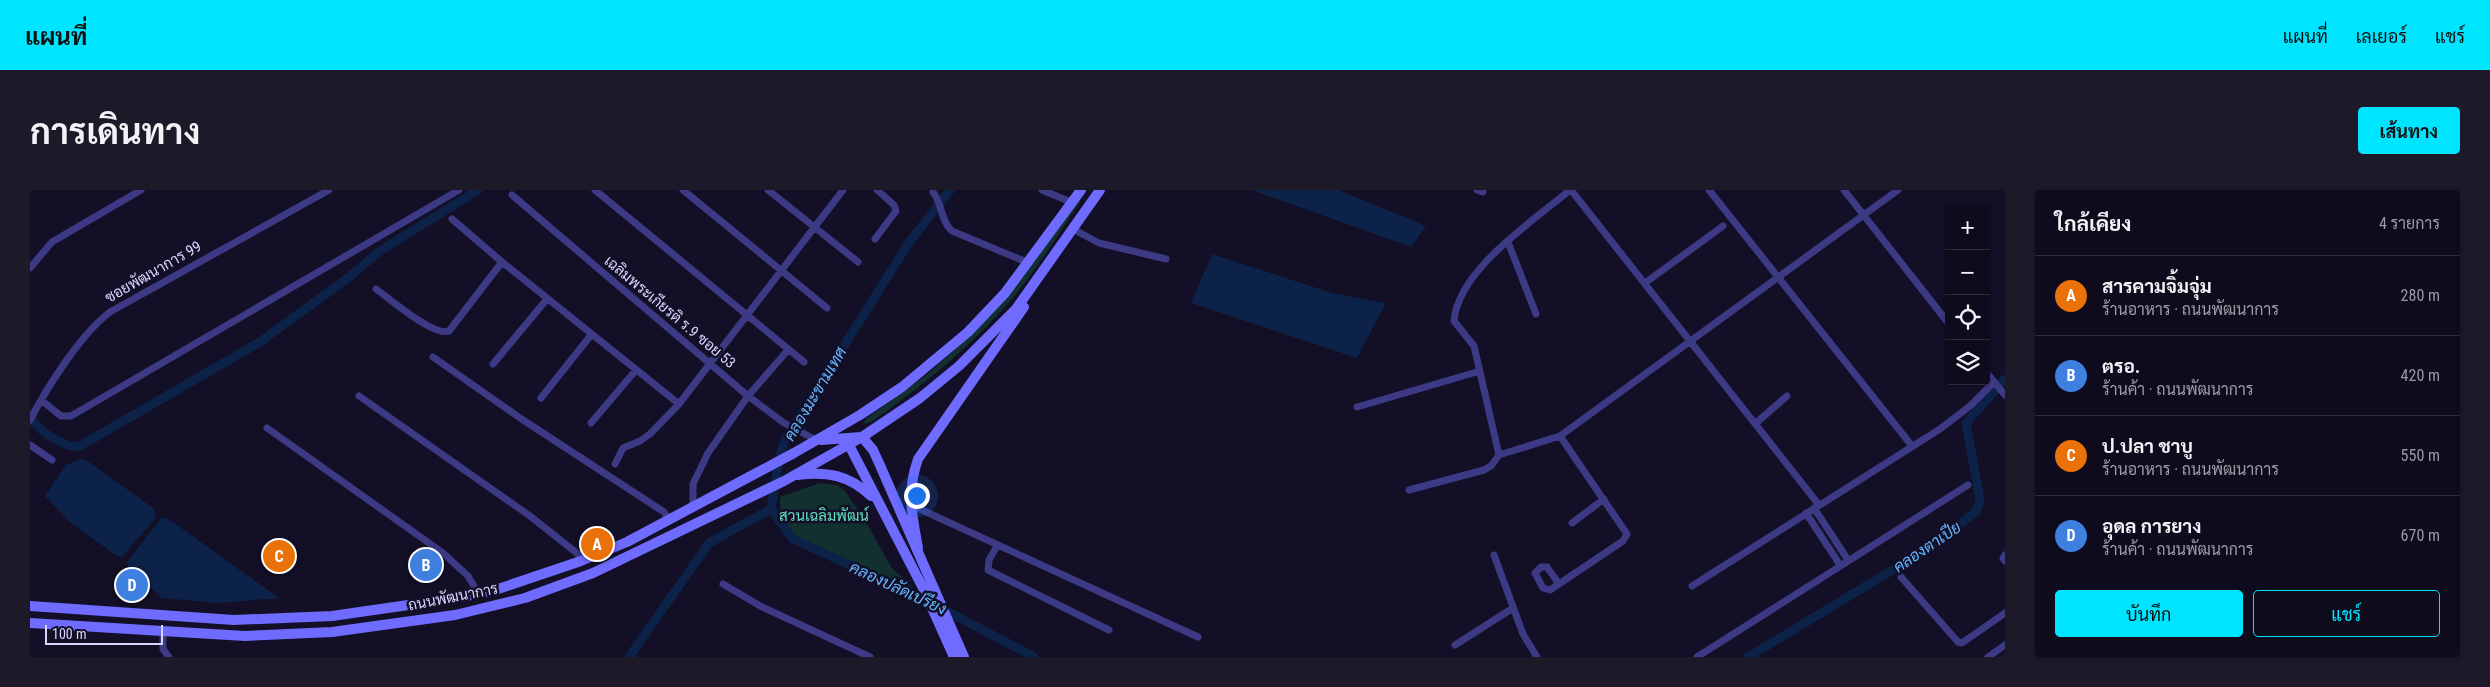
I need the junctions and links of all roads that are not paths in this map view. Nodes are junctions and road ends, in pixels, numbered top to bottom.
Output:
1 (141, 190) edge
2 (329, 190) edge
3 (459, 190) edge
4 (595, 190) edge
5 (683, 190) edge
6 (768, 190) edge
7 (843, 190) edge
8 (877, 190) edge
9 (1042, 190) edge
10 (1080, 190) edge
11 (1100, 190) edge
12 (1571, 190) edge
13 (1708, 190) edge
14 (1844, 190) edge
15 (1898, 190) edge
16 (933, 192) dead end
17 (512, 195) dead end
18 (1071, 202) junction
19 (1863, 215) junction
20 (452, 219) dead end
21 (1723, 226) dead end
22 (814, 228) junction
23 (1073, 229) junction
24 (875, 239) dead end
25 (1508, 242) junction
26 (1166, 259) dead end
27 (502, 262) junction
28 (858, 262) dead end
29 (1029, 263) junction
30 (30, 268) edge
31 (781, 272) junction
32 (1777, 278) junction
33 (1036, 282) junction
34 (1645, 282) junction
35 (376, 288) dead end
36 (547, 299) junction
37 (827, 308) dead end
38 (1536, 314) dead end
39 (747, 317) junction
40 (1945, 319) edge
41 (591, 335) junction
42 (1690, 341) junction
43 (788, 350) junction
44 (433, 357) dead end
45 (804, 362) dead end
46 (493, 364) dead end
47 (710, 364) junction
48 (636, 370) junction
49 (1480, 371) junction
50 (1990, 376) edge
51 (1996, 383) junction
52 (2005, 395) edge
53 (359, 396) dead end
54 (748, 396) junction
55 (1787, 396) dead end
56 (541, 398) dead end
57 (41, 400) junction
58 (679, 404) junction
59 (1357, 407) dead end
60 (860, 415) junction
61 (30, 420) edge
62 (590, 423) dead end
63 (1756, 424) junction
64 (267, 428) dead end
65 (1560, 436) junction
66 (862, 437) junction
67 (816, 440) junction
68 (850, 441) junction
69 (30, 445) edge
70 (1912, 446) junction
71 (1499, 455) junction
72 (52, 460) dead end
73 (615, 464) dead end
74 (788, 478) junction
75 (1968, 485) dead end
76 (1409, 490) dead end
77 (1604, 499) junction
78 (875, 500) junction
79 (910, 504) junction
80 (1817, 506) junction
81 (693, 508) junction
82 (1806, 513) junction
83 (669, 520) junction
84 (1572, 524) dead end
85 (997, 546) junction
86 (918, 548) junction
87 (1494, 555) dead end
88 (2005, 555) edge
89 (1848, 560) junction
90 (581, 561) junction
91 (2005, 561) edge
92 (1840, 565) junction
93 (1901, 577) dead end
94 (723, 584) dead end
95 (1559, 584) dead end
96 (1692, 586) dead end
97 (478, 593) junction
98 (30, 606) edge
99 (1513, 608) junction
100 (2005, 613) edge
101 (30, 624) edge
102 (1109, 630) dead end
103 (948, 631) junction
104 (163, 632) junction
105 (1198, 637) dead end
106 (1455, 645) dead end
107 (2005, 645) edge
108 (169, 657) edge
109 (870, 657) edge
110 (954, 657) edge
111 (964, 657) edge
112 (1537, 657) edge
113 (1697, 657) edge
114 (1988, 657) edge

1 - 30 street
2 - 57 street, ซอยพัฒนาการ 99
3 - 57 street
4 - 39 street
5 - 31 street
6 - 22 street
7 - 22 street
8 - 24 street
9 - 18 street
10 - 18 main road, ถนนพัฒนาการ
11 - 23 main road
12 - 25 street
12 - 34 street
13 - 32 street
14 - 19 street
15 - 19 street
16 - 29 street
17 - 47 street, เฉลิมพระเกียรติ ร.9 ซอย 53
18 - 29 main road, ถนนพัฒนาการ
19 - 32 street
19 - 40 street
20 - 27 street
21 - 34 street
22 - 28 street
22 - 31 street
23 - 26 street
23 - 33 main road
25 - 38 street
25 - 49 street
27 - 35 street
27 - 36 street
29 - 60 main road, ถนนพัฒนาการ
31 - 37 street
31 - 39 street
32 - 42 street
32 - 70 street
33 - 66 main road, ถนนพัฒนาการ
33 - 79 main road
34 - 42 street
36 - 41 street
36 - 46 street
39 - 43 street
39 - 47 street
41 - 48 street
41 - 56 street
42 - 63 street
42 - 65 street
43 - 45 street
43 - 54 street
44 - 83 street
47 - 54 street, เฉลิมพระเกียรติ ร.9 ซอย 53
47 - 58 street
48 - 58 street
48 - 62 street
49 - 59 street
49 - 71 street
50 - 51 street
51 - 52 street
51 - 70 street
53 - 90 street
54 - 67 street, เฉลิมพระเกียรติ ร.9 ซอย 53
54 - 81 street
55 - 63 street
57 - 61 street, ซอยพัฒนาการ 99
58 - 73 street
60 - 67 main road, ถนนพัฒนาการ
60 - 68 main road
63 - 80 street
64 - 97 street
65 - 71 street
65 - 77 street
66 - 68 main road, ถนนพัฒนาการ
66 - 86 main road
67 - 68 main road
67 - 81 main road, ถนนพัฒนาการ
68 - 74 main road, ถนนพัฒนาการ
68 - 78 main road
69 - 72 street
70 - 80 street
71 - 76 street
74 - 78 main road
74 - 104 main road, ถนนพัฒนาการ
75 - 89 street
77 - 84 street
77 - 95 street
78 - 103 main road
79 - 85 street
79 - 86 main road
80 - 82 street
80 - 89 street
81 - 83 main road, ถนนพัฒนาการ
82 - 92 street
82 - 96 street
83 - 90 main road, ถนนพัฒนาการ
85 - 102 street
85 - 105 street
86 - 103 main road
87 - 99 street
88 - 91 street
89 - 92 street
90 - 97 main road, ถนนพัฒนาการ
92 - 113 street
93 - 100 street
94 - 109 street
97 - 98 main road, ถนนพัฒนาการ
99 - 106 street
99 - 112 street
101 - 104 main road, ถนนพัฒนาการ
103 - 110 main road
103 - 111 main road
104 - 108 street
107 - 114 street

